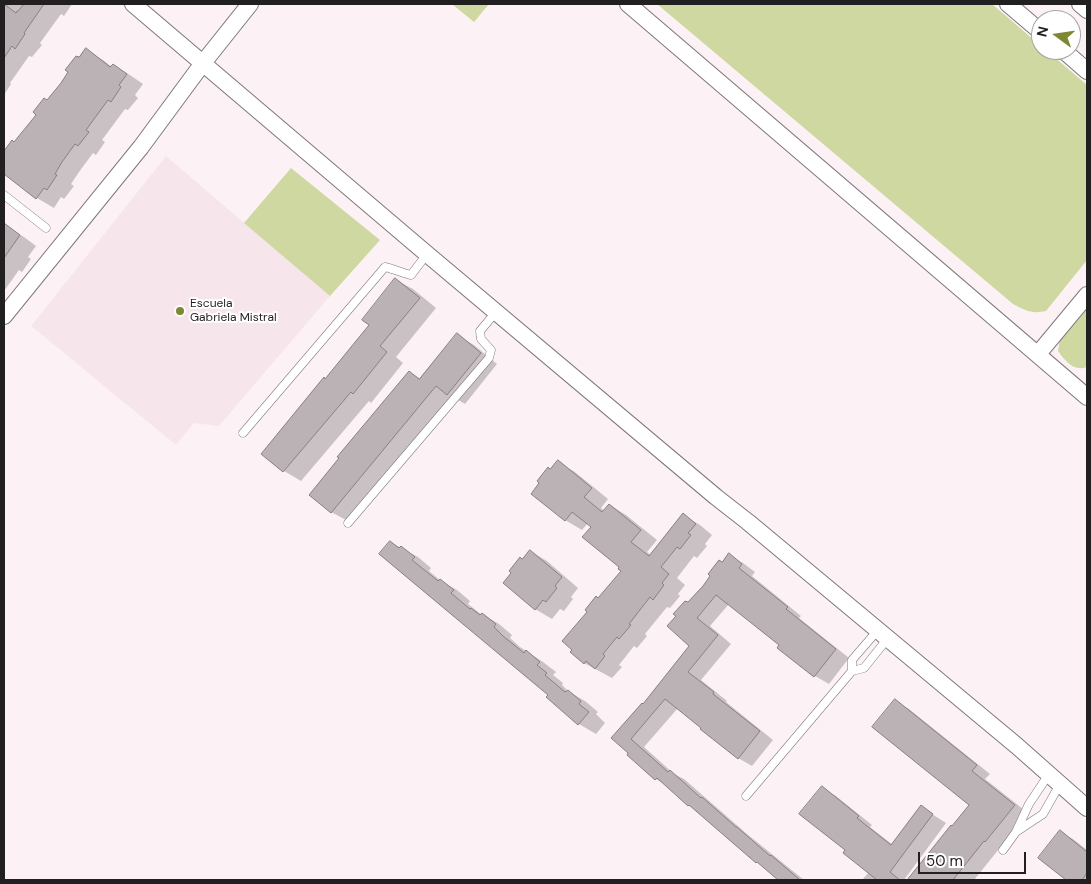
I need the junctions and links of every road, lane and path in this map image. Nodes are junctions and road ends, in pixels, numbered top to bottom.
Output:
1 (133, 4) edge
2 (250, 4) edge
3 (628, 4) edge
4 (1008, 4) edge
5 (1080, 4) edge
6 (1087, 10) edge
7 (1031, 24) edge
8 (1074, 60) edge
9 (203, 64) junction
10 (1087, 71) edge
11 (4, 195) edge
12 (46, 228) dead end
13 (428, 254) junction
14 (1087, 295) edge
15 (496, 312) junction
16 (4, 316) edge
17 (1038, 354) junction
18 (1086, 392) edge
19 (244, 433) dead end
20 (348, 523) dead end
21 (883, 634) junction
22 (852, 671) junction
23 (1055, 779) junction
24 (746, 796) dead end
25 (1087, 808) edge
26 (1016, 832) junction
27 (1003, 850) dead end

1 - 9 street
2 - 9 street
3 - 17 street
4 - 7 street
5 - 6 street
8 - 10 street
9 - 13 street
9 - 16 street
11 - 12 lane
13 - 15 street
13 - 19 lane
14 - 17 street
15 - 20 lane
15 - 21 street
17 - 18 street
21 - 22 lane
21 - 22 lane
21 - 23 street
22 - 24 lane
23 - 25 street
23 - 26 lane
23 - 26 lane
26 - 27 lane

